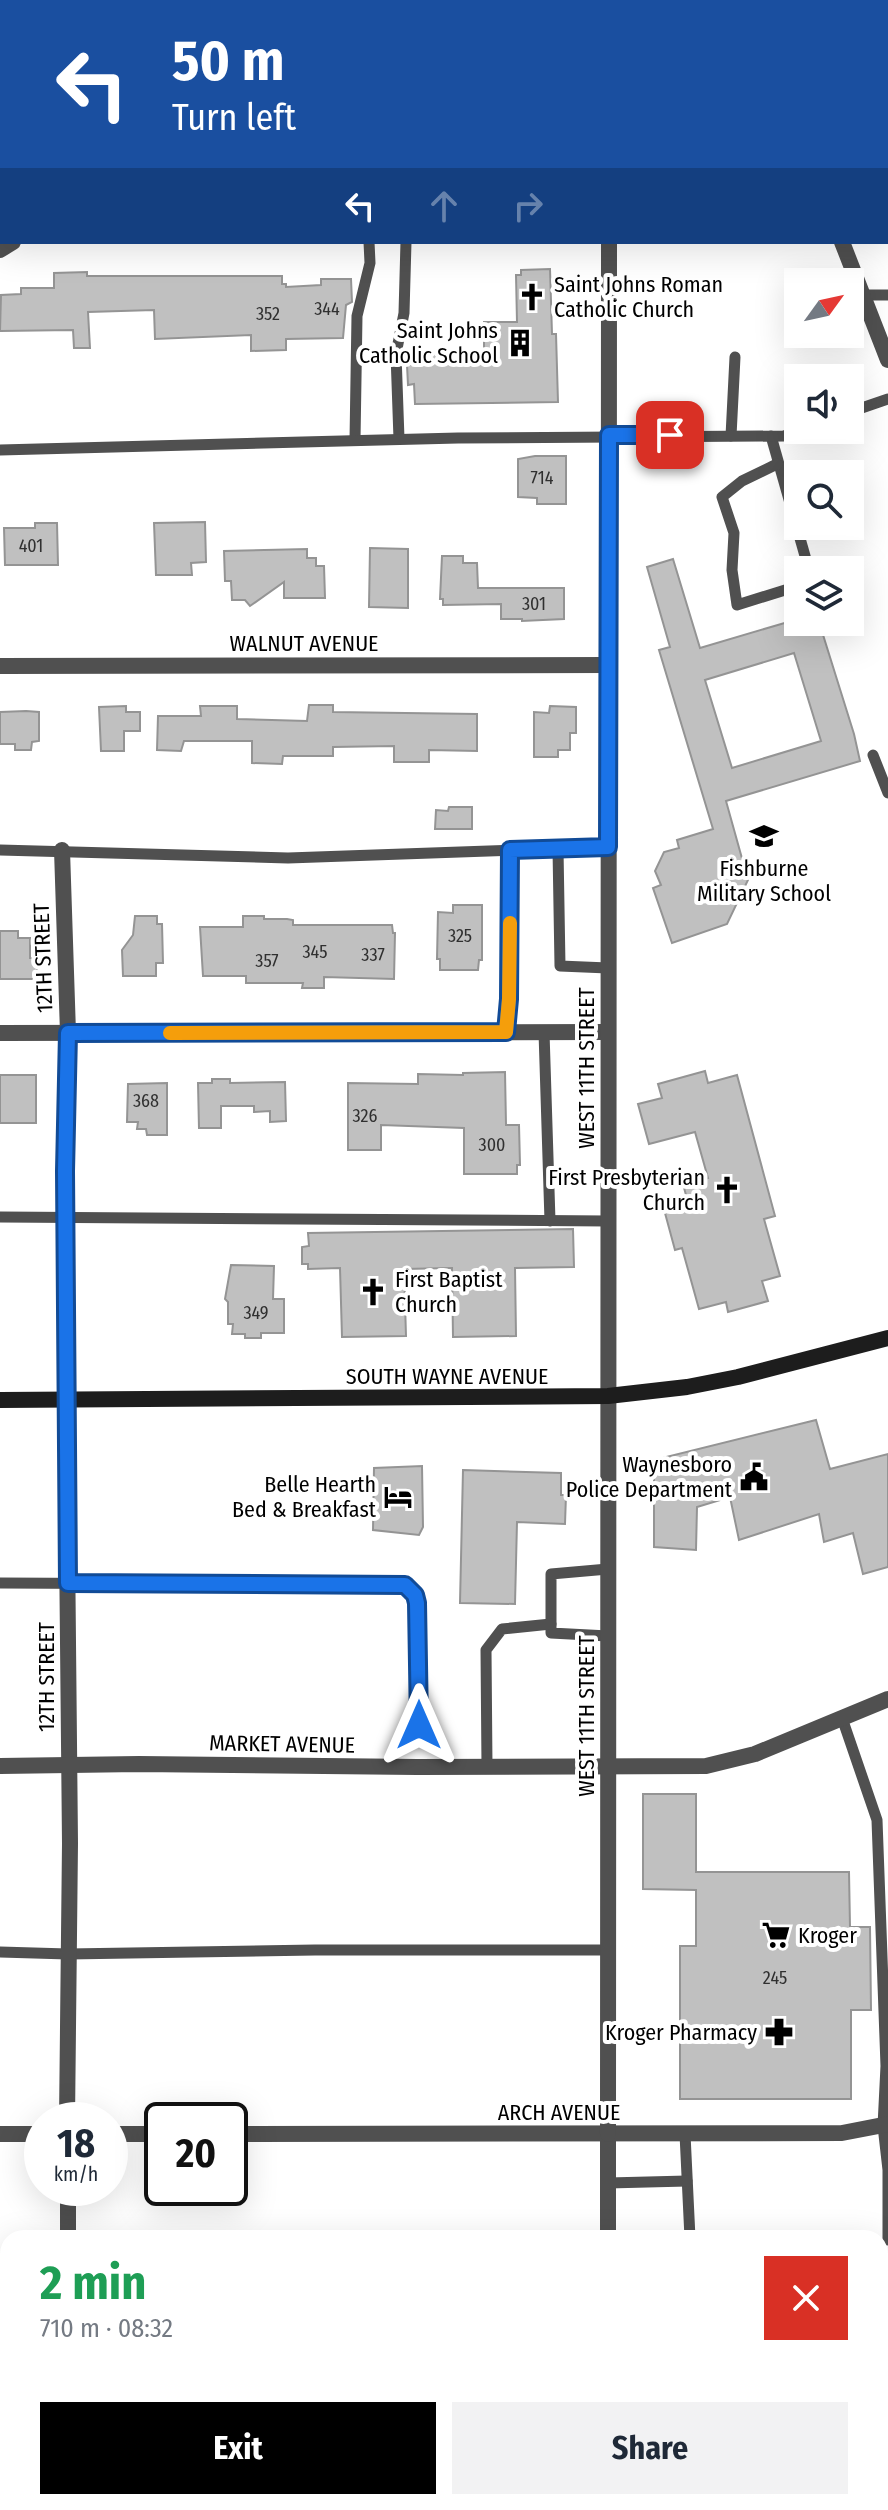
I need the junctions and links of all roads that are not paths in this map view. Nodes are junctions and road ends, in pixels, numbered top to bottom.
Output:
1 (369, 244) edge
2 (406, 244) edge
3 (609, 244) edge
4 (843, 244) edge
5 (853, 268) edge
6 (864, 295) joint
7 (888, 295) edge
8 (735, 357) dead end
9 (888, 360) edge
10 (888, 399) edge
11 (864, 407) edge
12 (609, 435) junction
13 (731, 436) junction
14 (771, 436) junction
15 (784, 436) edge
16 (399, 439) junction
17 (355, 440) junction
18 (0, 450) edge
19 (777, 464) junction
20 (805, 556) edge
21 (784, 590) edge
22 (609, 665) junction
23 (0, 666) edge
24 (873, 755) dead end
25 (888, 793) edge
26 (608, 847) junction
27 (558, 849) junction
28 (0, 850) edge
29 (62, 850) junction
30 (510, 850) junction
31 (608, 968) junction
32 (506, 1032) junction
33 (544, 1032) junction
34 (608, 1032) junction
35 (0, 1033) edge
36 (68, 1033) junction
37 (66, 1216) junction
38 (0, 1217) edge
39 (550, 1221) junction
40 (608, 1221) junction
41 (888, 1338) edge
42 (608, 1396) junction
43 (0, 1400) edge
44 (66, 1400) junction
45 (608, 1569) junction
46 (0, 1583) edge
47 (68, 1583) junction
48 (551, 1624) junction
49 (608, 1636) junction
50 (888, 1699) edge
51 (842, 1718) junction
52 (419, 1725) dead end
53 (68, 1765) junction
54 (0, 1766) edge
55 (487, 1767) junction
56 (608, 1767) junction
57 (608, 1950) junction
58 (0, 1952) edge
59 (68, 1954) junction
60 (67, 2102) edge
61 (886, 2125) edge
62 (0, 2134) edge
63 (24, 2134) edge
64 (248, 2134) edge
65 (608, 2134) junction
66 (685, 2134) junction
67 (687, 2181) junction
68 (608, 2183) junction
69 (68, 2206) edge
70 (68, 2230) edge
71 (608, 2230) edge
72 (690, 2230) edge
73 (888, 2240) edge

1 - 17 lane
2 - 16 lane
3 - 12 street, WEST 11TH STREET
4 - 5 street
6 - 7 lane
6 - 9 street
8 - 13 lane
10 - 11 lane
12 - 13 lane
12 - 16 lane
12 - 22 street, WEST 11TH STREET
13 - 14 lane
14 - 15 lane
14 - 19 lane
16 - 17 lane
17 - 18 lane
19 - 20 lane
19 - 21 lane
22 - 23 street, WALNUT AVENUE
22 - 26 street, WEST 11TH STREET
24 - 25 lane
26 - 27 lane
26 - 31 street, WEST 11TH STREET
27 - 30 lane
27 - 31 lane
28 - 29 lane
29 - 30 lane
29 - 36 street, 12TH STREET
30 - 32 lane
31 - 34 street, WEST 11TH STREET
32 - 33 street
32 - 36 street
33 - 34 street
33 - 39 lane
34 - 40 street, WEST 11TH STREET
35 - 36 street
36 - 37 street, 12TH STREET
37 - 38 lane
37 - 39 lane
37 - 44 street, 12TH STREET
39 - 40 lane
40 - 42 street, WEST 11TH STREET
41 - 42 main road, SOUTH WAYNE AVENUE
42 - 44 main road, SOUTH WAYNE AVENUE
42 - 45 street, WEST 11TH STREET
43 - 44 main road, SOUTH WAYNE AVENUE
44 - 47 street, 12TH STREET
45 - 48 lane
45 - 49 street, WEST 11TH STREET
46 - 47 lane
47 - 52 lane
47 - 53 street, 12TH STREET
48 - 49 lane
48 - 55 lane
49 - 56 street, WEST 11TH STREET
50 - 51 street, MARKET AVENUE
51 - 56 street, MARKET AVENUE
51 - 61 lane
53 - 54 street, MARKET AVENUE
53 - 55 street, MARKET AVENUE
53 - 59 street, 12TH STREET
55 - 56 street, MARKET AVENUE
56 - 57 street, WEST 11TH STREET
57 - 59 lane
57 - 65 street, WEST 11TH STREET
58 - 59 lane
59 - 60 street, 12TH STREET
61 - 66 street, ARCH AVENUE
61 - 73 lane
62 - 63 street
64 - 65 street, ARCH AVENUE
65 - 66 street, ARCH AVENUE
65 - 68 street, WEST 11TH STREET
66 - 67 lane
67 - 68 lane
67 - 72 lane
68 - 71 street, WEST 11TH STREET
69 - 70 street

